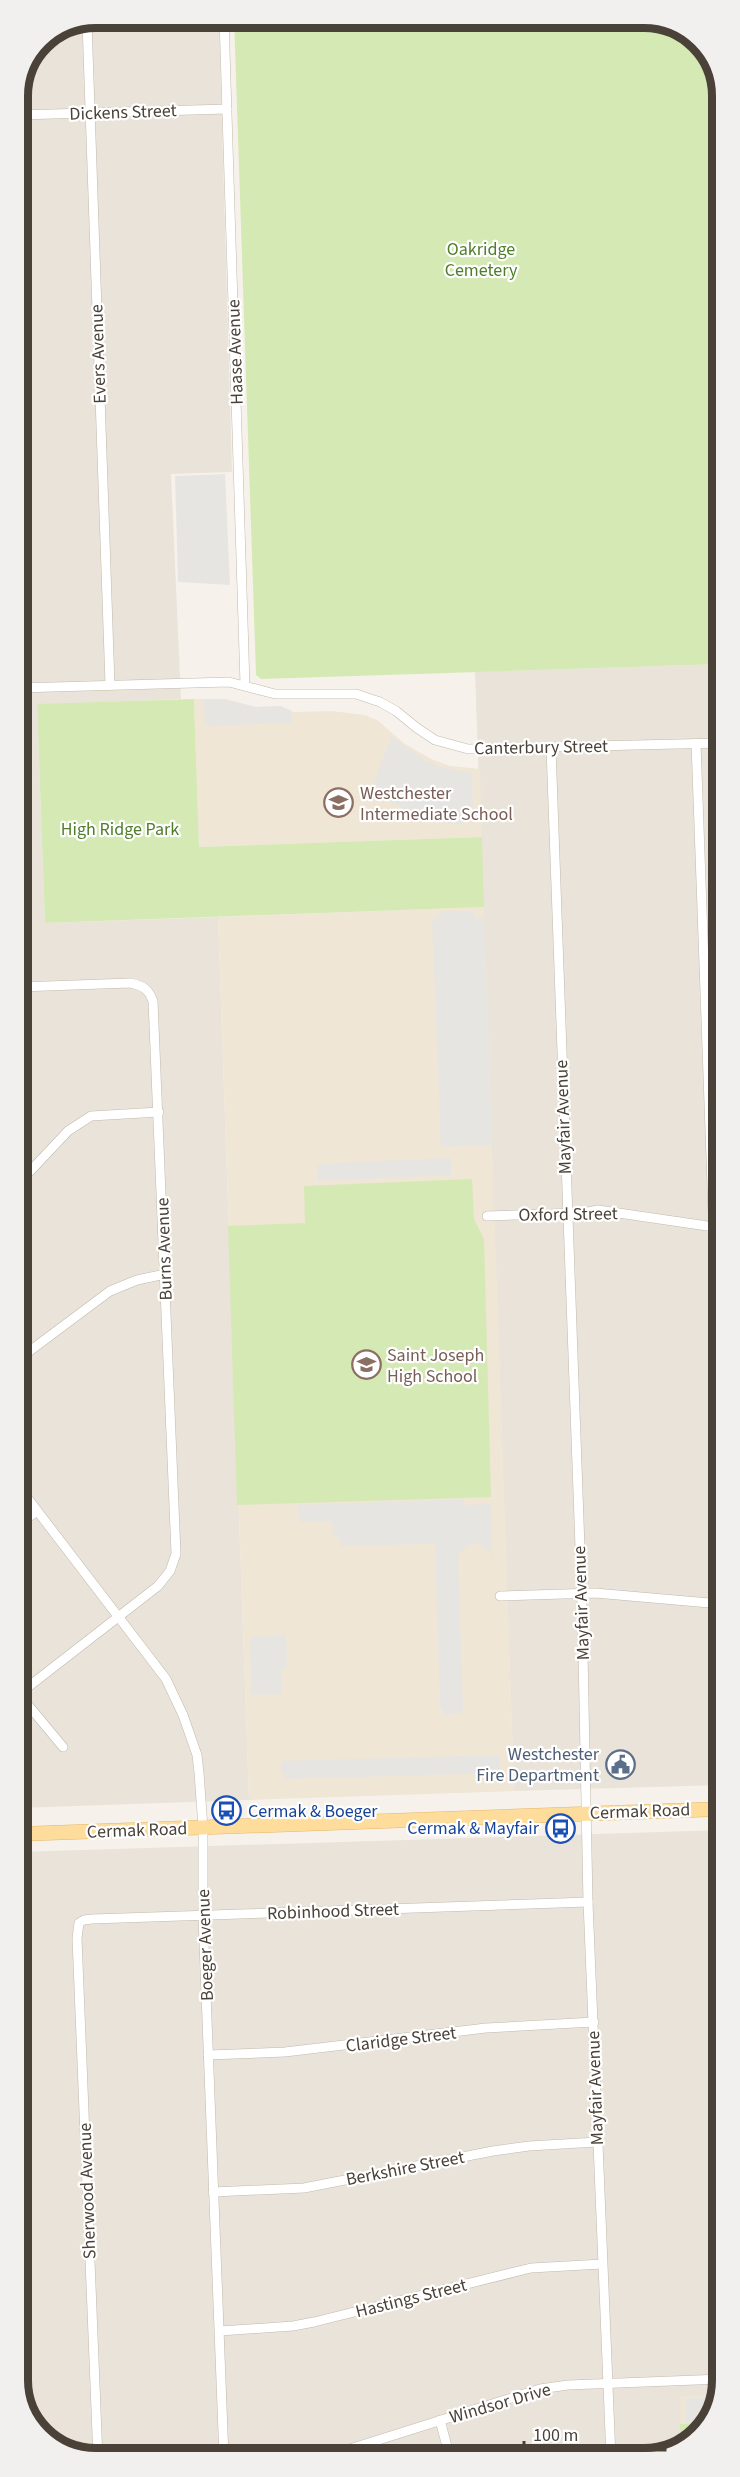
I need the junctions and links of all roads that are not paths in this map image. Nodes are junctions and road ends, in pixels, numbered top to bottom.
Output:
1 (224, 28) edge
2 (87, 29) edge
3 (227, 109) junction
4 (90, 113) junction
5 (28, 116) edge
6 (110, 685) junction
7 (245, 685) junction
8 (28, 688) edge
9 (696, 743) junction
10 (711, 743) edge
11 (551, 748) junction
12 (28, 987) edge
13 (711, 1074) edge
14 (159, 1112) junction
15 (28, 1173) edge
16 (567, 1214) junction
17 (487, 1216) dead end
18 (711, 1227) edge
19 (165, 1274) junction
20 (28, 1352) edge
21 (28, 1499) edge
22 (37, 1511) junction
23 (28, 1518) edge
24 (581, 1593) junction
25 (500, 1596) dead end
26 (711, 1603) edge
27 (120, 1617) junction
28 (28, 1687) edge
29 (28, 1705) edge
30 (63, 1747) dead end
31 (711, 1809) edge
32 (586, 1813) junction
33 (203, 1827) junction
34 (28, 1834) edge
35 (588, 1902) junction
36 (203, 1916) junction
37 (79, 1923) joint
38 (594, 2022) junction
39 (208, 2055) junction
40 (597, 2142) junction
41 (213, 2192) junction
42 (602, 2264) junction
43 (220, 2331) junction
44 (711, 2379) edge
45 (608, 2383) junction
46 (440, 2420) junction
47 (98, 2448) edge
48 (224, 2448) edge
49 (352, 2448) edge
50 (447, 2448) edge
51 (611, 2448) edge

1 - 3 street, Haase Avenue
2 - 4 street, Evers Avenue
3 - 4 street, Dickens Street
3 - 7 street, Haase Avenue
4 - 5 street, Dickens Street
4 - 6 street, Evers Avenue
6 - 7 street, Canterbury Street
6 - 8 street, Canterbury Street
7 - 11 street, Canterbury Street
9 - 10 street, Canterbury Street
9 - 11 street, Canterbury Street
9 - 13 street
11 - 16 street, Mayfair Avenue
12 - 14 street, Burns Avenue
14 - 15 street
14 - 19 street, Burns Avenue
16 - 17 street, Oxford Street
16 - 18 street, Oxford Street
16 - 24 street, Mayfair Avenue
19 - 20 street
19 - 27 street, Burns Avenue
21 - 22 street, Boeger Avenue
22 - 23 street
22 - 27 street, Boeger Avenue
24 - 25 street
24 - 26 street
24 - 32 street, Mayfair Avenue
27 - 28 street, Burns Avenue
27 - 33 street, Boeger Avenue
29 - 30 street
31 - 32 main road, Cermak Road
32 - 33 main road, Cermak Road
32 - 35 street, Mayfair Avenue
33 - 34 main road, Cermak Road
33 - 36 street, Boeger Avenue
35 - 36 street, Robinhood Street
35 - 38 street, Mayfair Avenue
36 - 37 street, Robinhood Street
36 - 39 street, Boeger Avenue
37 - 47 street, Sherwood Avenue
38 - 39 street, Claridge Street
38 - 40 street, Mayfair Avenue
39 - 41 street, Boeger Avenue
40 - 41 street, Berkshire Street
40 - 42 street, Mayfair Avenue
41 - 43 street, Boeger Avenue
42 - 43 street, Hastings Street
42 - 45 street, Mayfair Avenue
43 - 48 street, Boeger Avenue
44 - 45 street, Windsor Drive
45 - 46 street, Windsor Drive
45 - 51 street, Mayfair Avenue
46 - 49 street, Windsor Drive
46 - 50 street

